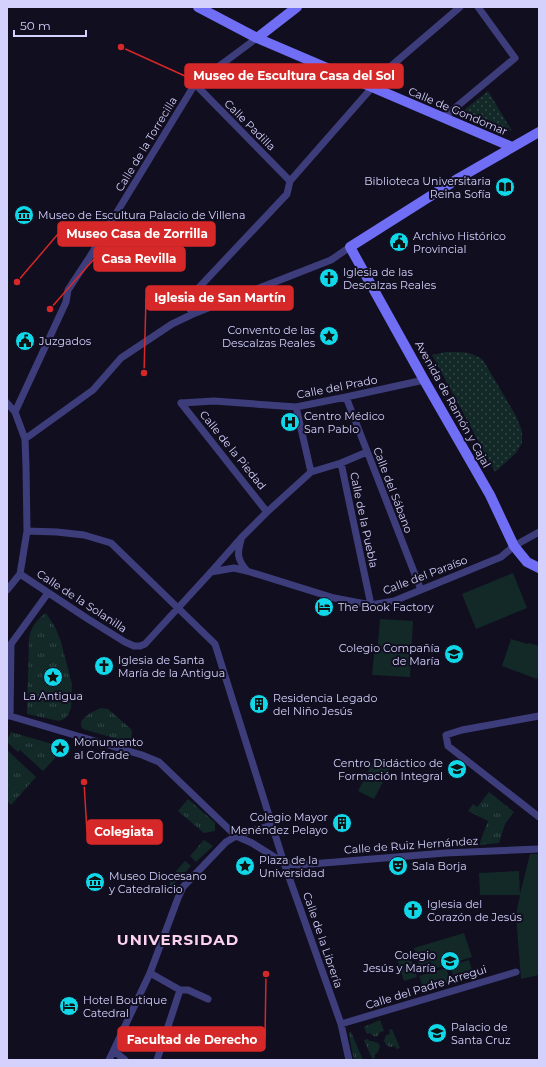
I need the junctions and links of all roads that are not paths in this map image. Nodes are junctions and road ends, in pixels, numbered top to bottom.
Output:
1 (198, 7) edge
2 (297, 7) edge
3 (460, 7) edge
4 (478, 7) edge
5 (257, 38) junction
6 (195, 84) junction
7 (373, 88) junction
8 (443, 118) junction
9 (539, 132) edge
10 (512, 147) junction
11 (290, 181) junction
12 (350, 247) junction
13 (193, 314) junction
14 (424, 380) junction
15 (346, 397) junction
16 (181, 403) joint
17 (7, 404) edge
18 (296, 407) junction
19 (15, 412) junction
20 (25, 438) junction
21 (367, 452) junction
22 (341, 463) junction
23 (311, 472) junction
24 (267, 512) junction
25 (27, 531) junction
26 (539, 532) edge
27 (241, 538) junction
28 (514, 546) junction
29 (539, 568) edge
30 (247, 570) junction
31 (211, 572) junction
32 (20, 574) junction
33 (7, 590) edge
34 (421, 590) junction
35 (48, 593) junction
36 (371, 605) junction
37 (178, 608) junction
38 (8, 716) edge
39 (539, 716) edge
40 (539, 817) edge
41 (272, 825) junction
42 (236, 836) junction
43 (278, 846) junction
44 (539, 849) edge
45 (264, 851) junction
46 (284, 863) junction
47 (516, 972) dead end
48 (150, 973) junction
49 (180, 990) junction
50 (208, 999) dead end
51 (341, 1024) junction
52 (114, 1051) junction
53 (109, 1060) edge
54 (125, 1060) edge
55 (157, 1060) edge
56 (349, 1060) edge

1 - 5 street, Calle de Gondomar
2 - 5 street
3 - 7 street
4 - 8 street
5 - 6 street, Calle de la Torrecilla
5 - 7 street, Calle de Gondomar
6 - 11 street, Calle Padilla
6 - 19 street, Calle de la Torrecilla
7 - 8 street, Calle de Gondomar
7 - 11 street
8 - 10 street, Calle de Gondomar
9 - 10 street
10 - 12 street
11 - 13 street
12 - 13 street
12 - 14 street, Avenida de Ramón y Cajal
13 - 20 street
14 - 15 street, Calle del Prado
14 - 28 street, Avenida de Ramón y Cajal
15 - 18 street, Calle del Prado
15 - 21 street, Calle del Sábano
16 - 18 street, Calle del Prado
16 - 24 street, Calle de la Piedad
17 - 19 street
18 - 23 street
19 - 20 street
20 - 25 street
21 - 22 street
21 - 34 street, Calle del Sábano
22 - 23 street
22 - 36 street, Calle de la Puebla
23 - 24 street
24 - 27 street
25 - 32 street
25 - 37 street
26 - 28 street, Calle del Paraíso
27 - 30 street
27 - 31 street
28 - 29 street, Avenida de Ramón y Cajal
28 - 34 street, Calle del Paraíso
30 - 31 street, Calle del Paraíso
30 - 36 street, Calle del Paraíso
31 - 37 street
32 - 33 street
32 - 35 street, Calle de la Solanilla
34 - 36 street, Calle del Paraíso
35 - 37 street, Calle de la Solanilla
35 - 38 street
37 - 41 street
38 - 42 street
39 - 40 street
41 - 42 street
41 - 43 street
42 - 45 street
42 - 48 street
43 - 45 street
43 - 46 street
44 - 46 street, Calle de Ruiz Hernández
45 - 46 street
46 - 51 street, Calle de la Librería
47 - 51 street, Calle del Padre Arregui
48 - 49 street
48 - 52 street
49 - 50 street
49 - 55 street
51 - 56 street, Calle de la Librería
52 - 53 street
52 - 54 street

